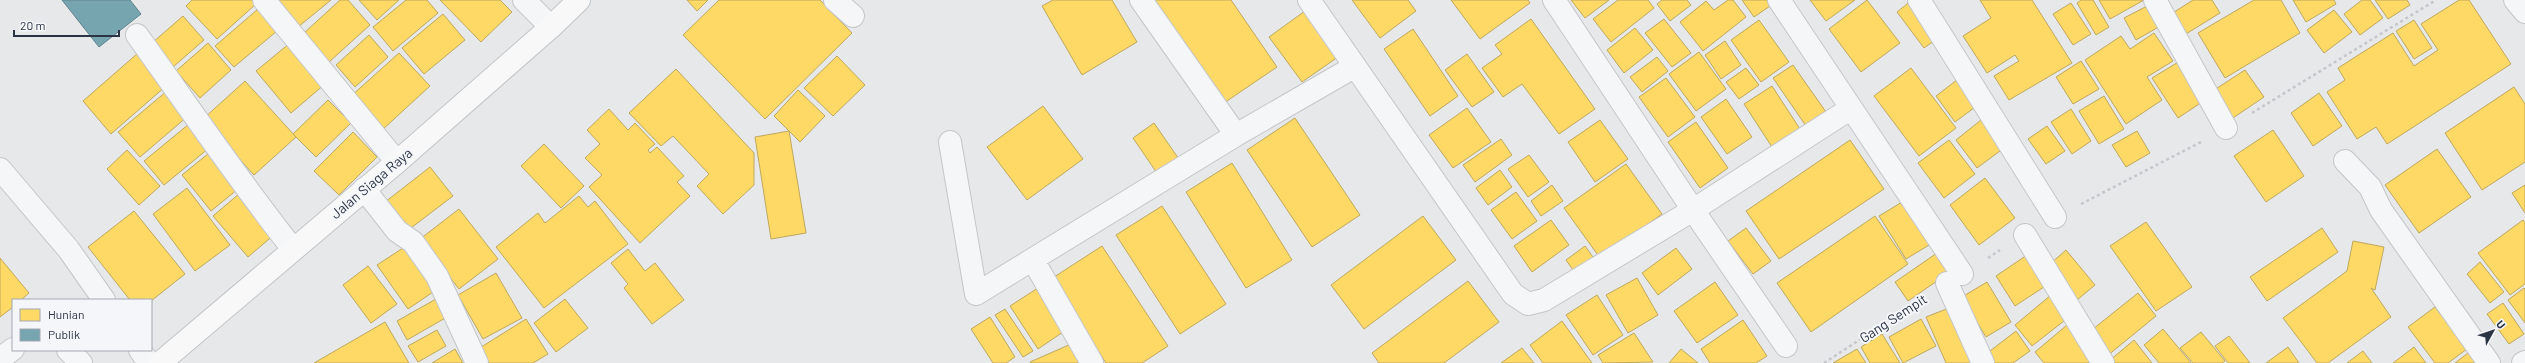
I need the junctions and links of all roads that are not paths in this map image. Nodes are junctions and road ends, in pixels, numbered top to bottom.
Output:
1 (264, 0) edge
2 (524, 0) edge
3 (579, 0) edge
4 (835, 0) edge
5 (1141, 0) edge
6 (1309, 0) edge
7 (1554, 0) edge
8 (1779, 0) edge
9 (1919, 0) edge
10 (2155, 0) edge
11 (2515, 0) edge
12 (2525, 12) edge
13 (852, 16) dead end
14 (551, 28) junction
15 (137, 35) dead end
16 (1354, 67) junction
17 (1850, 109) junction
18 (2226, 128) dead end
19 (1236, 135) junction
20 (950, 142) dead end
21 (2345, 161) dead end
22 (397, 162) junction
23 (0, 169) edge
24 (364, 190) junction
25 (1693, 210) junction
26 (2055, 217) dead end
27 (2025, 235) dead end
28 (293, 250) junction
29 (1033, 260) junction
30 (103, 299) edge
31 (1786, 346) dead end
32 (12, 350) edge
33 (69, 351) edge
34 (141, 351) edge
35 (0, 359) edge
36 (80, 363) edge
37 (149, 363) edge
38 (160, 363) edge
39 (477, 363) edge
40 (1092, 363) edge
41 (1983, 363) edge
42 (2103, 363) edge
43 (2490, 363) edge

1 - 22 street
2 - 14 street
3 - 14 main road, Jalan Siaga Raya
4 - 13 street
5 - 19 street
6 - 16 street
7 - 25 street
8 - 17 street
9 - 26 street
10 - 18 street
11 - 12 street
14 - 22 main road, Jalan Siaga Raya
15 - 28 street
16 - 19 street
16 - 25 street
17 - 25 street
17 - 41 street
19 - 29 street
20 - 29 street
21 - 43 street
22 - 24 main road, Jalan Siaga Raya
23 - 30 street
24 - 28 main road, Jalan Siaga Raya
24 - 39 street
25 - 31 street
27 - 42 street
28 - 38 main road, Jalan Siaga Raya
29 - 40 street
32 - 35 street
33 - 36 street
34 - 37 street

